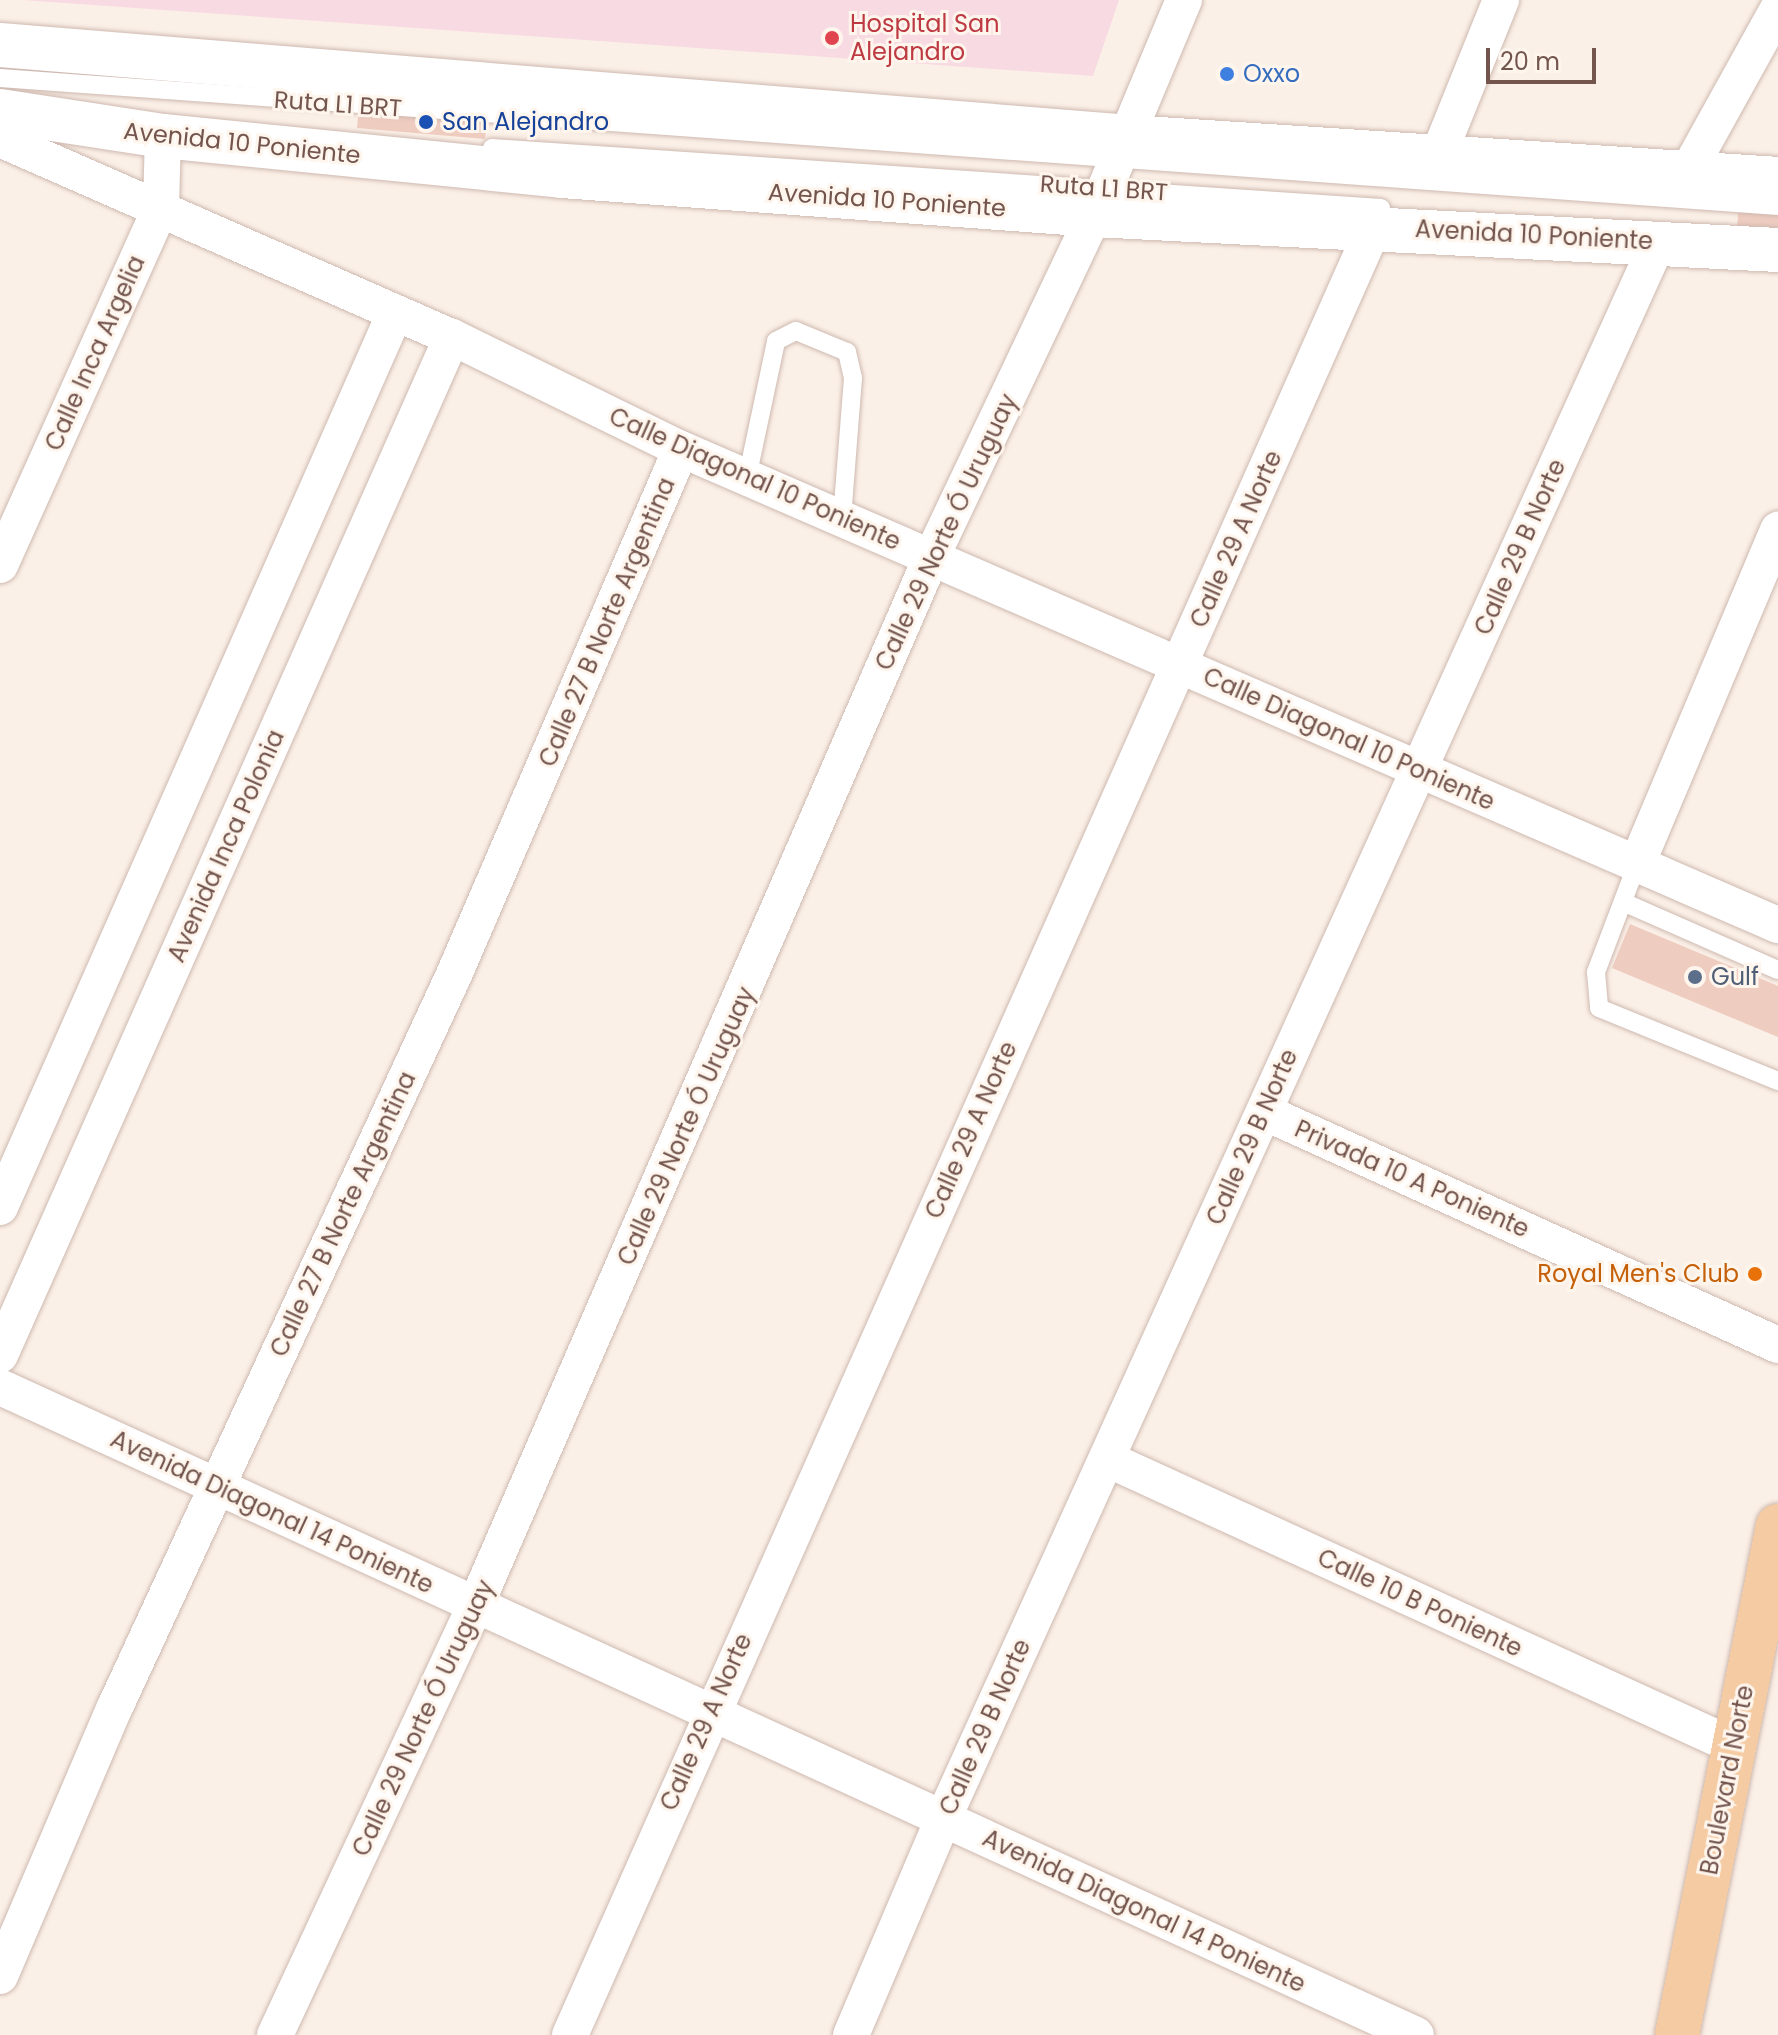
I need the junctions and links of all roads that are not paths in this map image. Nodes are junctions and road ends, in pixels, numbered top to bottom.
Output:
1 (1184, 0) edge
2 (1501, 0) edge
3 (1778, 9) edge
4 (0, 45) edge
5 (0, 78) edge
6 (0, 99) edge
7 (0, 111) edge
8 (163, 136) junction
9 (0, 139) edge
10 (1438, 156) junction
11 (1687, 173) junction
12 (1112, 176) junction
13 (1778, 179) edge
14 (1778, 206) edge
15 (161, 207) junction
16 (1374, 227) junction
17 (1778, 237) edge
18 (1658, 242) junction
19 (1778, 250) edge
20 (395, 313) junction
21 (452, 337) junction
22 (681, 449) junction
23 (747, 478) junction
24 (842, 519) junction
25 (1778, 530) edge
26 (931, 558) junction
27 (0, 565) edge
28 (1180, 665) junction
29 (1419, 770) junction
30 (1637, 864) junction
31 (1623, 902) junction
32 (1778, 925) edge
33 (1778, 970) edge
34 (1778, 1081) edge
35 (1264, 1112) junction
36 (0, 1207) edge
37 (1778, 1345) edge
38 (0, 1355) edge
39 (0, 1387) edge
40 (1107, 1459) junction
41 (219, 1482) junction
42 (1778, 1526) edge
43 (474, 1609) junction
44 (709, 1713) junction
45 (1734, 1746) junction
46 (943, 1819) junction
47 (0, 1976) edge
48 (275, 2035) edge
49 (570, 2035) edge
50 (851, 2035) edge
51 (1416, 2035) edge
52 (1677, 2035) edge

1 - 12 street
2 - 10 street
3 - 11 street
4 - 12 street, Avenida 10 Poniente
5 - 12 lane, Ruta L1 BRT
6 - 12 lane, Ruta L1 BRT
7 - 8 street, Avenida 10 Poniente
8 - 12 street, Avenida 10 Poniente
8 - 15 street, Calle Inca Argelia
9 - 15 street, Calle Diagonal 10 Poniente
10 - 11 street, Avenida 10 Poniente
10 - 12 street, Avenida 10 Poniente
11 - 13 street, Avenida 10 Poniente
12 - 14 lane, Ruta L1 BRT
12 - 16 street, Avenida 10 Poniente
12 - 17 lane, Ruta L1 BRT
12 - 26 street, Calle 29 Norte Ó Uruguay
15 - 20 street, Calle Diagonal 10 Poniente
15 - 27 street, Calle Inca Argelia
16 - 18 street, Avenida 10 Poniente
16 - 28 street, Calle 29 A Norte
18 - 19 street, Avenida 10 Poniente
18 - 29 street, Calle 29 B Norte
20 - 21 street, Calle Diagonal 10 Poniente
20 - 36 street
21 - 22 street, Calle Diagonal 10 Poniente
21 - 38 street, Avenida Inca Polonia
22 - 23 street, Calle Diagonal 10 Poniente
22 - 41 street, Calle 27 B Norte Argentina
23 - 24 street, Calle Diagonal 10 Poniente
23 - 24 lane
24 - 26 street, Calle Diagonal 10 Poniente
25 - 30 street
26 - 28 street, Calle Diagonal 10 Poniente
26 - 43 street, Calle 29 Norte Ó Uruguay
28 - 29 street, Calle Diagonal 10 Poniente
28 - 44 street, Calle 29 A Norte
29 - 30 street, Calle Diagonal 10 Poniente
29 - 35 street, Calle 29 B Norte
30 - 31 lane
30 - 32 street, Calle Diagonal 10 Poniente
31 - 33 lane
31 - 34 lane
35 - 37 street, Privada 10 A Poniente
35 - 40 street, Calle 29 B Norte
39 - 41 street, Avenida Diagonal 14 Poniente
40 - 45 street, Calle 10 B Poniente
40 - 46 street, Calle 29 B Norte
41 - 43 street, Avenida Diagonal 14 Poniente
41 - 47 street, Calle 27 B Norte Argentina
42 - 45 main road, Boulevard Norte
43 - 44 street, Avenida Diagonal 14 Poniente
43 - 48 street, Calle 29 Norte Ó Uruguay
44 - 46 street, Avenida Diagonal 14 Poniente
44 - 49 street, Calle 29 A Norte
45 - 52 main road, Boulevard Norte
46 - 50 street, Calle 29 B Norte
46 - 51 street, Avenida Diagonal 14 Poniente

